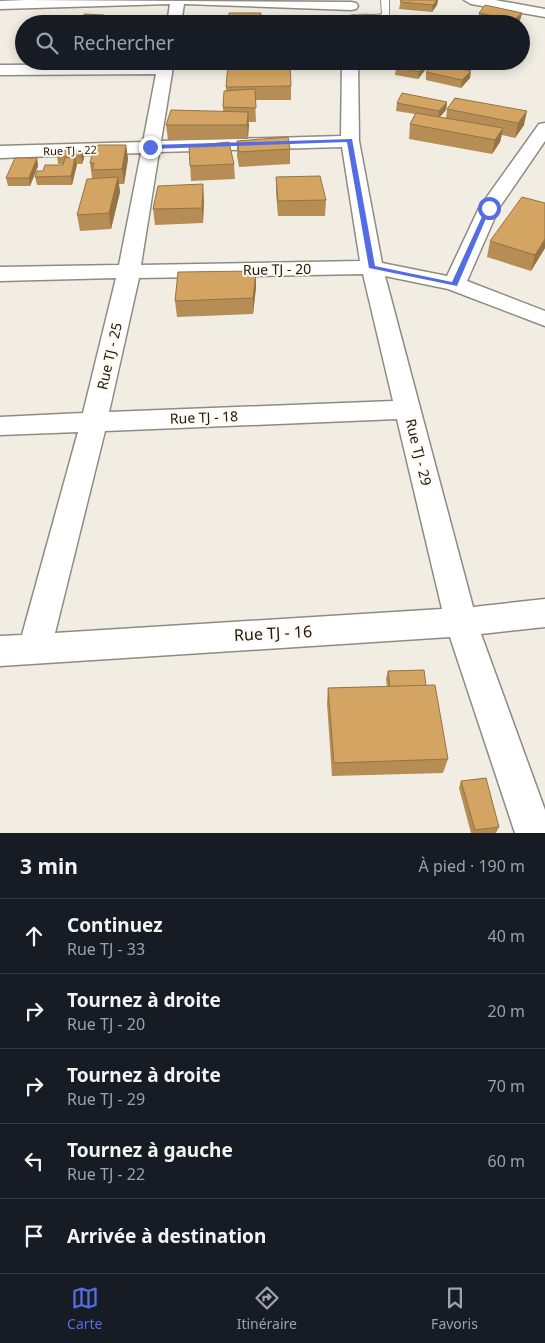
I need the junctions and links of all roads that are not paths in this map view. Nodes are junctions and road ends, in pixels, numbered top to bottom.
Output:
1 (170, 0) edge
2 (178, 0) edge
3 (185, 0) edge
4 (386, 0) edge
5 (471, 0) edge
6 (514, 3) edge
7 (0, 5) edge
8 (351, 12) edge
9 (545, 13) edge
10 (176, 15) edge
11 (386, 15) edge
12 (0, 70) edge
13 (15, 70) edge
14 (165, 70) edge
15 (350, 70) edge
16 (545, 128) edge
17 (350, 141) junction
18 (150, 147) junction
19 (0, 152) edge
20 (372, 267) junction
21 (128, 272) junction
22 (0, 274) edge
23 (454, 284) junction
24 (545, 318) edge
25 (408, 409) junction
26 (94, 422) junction
27 (0, 426) edge
28 (545, 614) edge
29 (461, 622) junction
30 (35, 648) junction
31 (0, 651) edge
32 (534, 833) edge

1 - 7 street
2 - 10 street
3 - 8 street
4 - 11 lane
5 - 6 street
6 - 9 street
12 - 13 street
14 - 18 street, Rue TJ - 25
15 - 17 street, Rue TJ - 29
16 - 23 street
17 - 18 street, Rue TJ - 22
17 - 20 street, Rue TJ - 29
18 - 19 street, Rue TJ - 22
18 - 21 street, Rue TJ - 25
20 - 21 street, Rue TJ - 20
20 - 23 street, Rue TJ - 20
20 - 25 street, Rue TJ - 29
21 - 22 street, Rue TJ - 20
21 - 26 street, Rue TJ - 25
23 - 24 street, Rue TJ - 20
25 - 26 street, Rue TJ - 18
25 - 29 street, Rue TJ - 29
26 - 27 street, Rue TJ - 18
26 - 30 street, Rue TJ - 25
28 - 29 street, Rue TJ - 16
29 - 30 street, Rue TJ - 16
29 - 32 street, Rue TJ - 29
30 - 31 street, Rue TJ - 16

